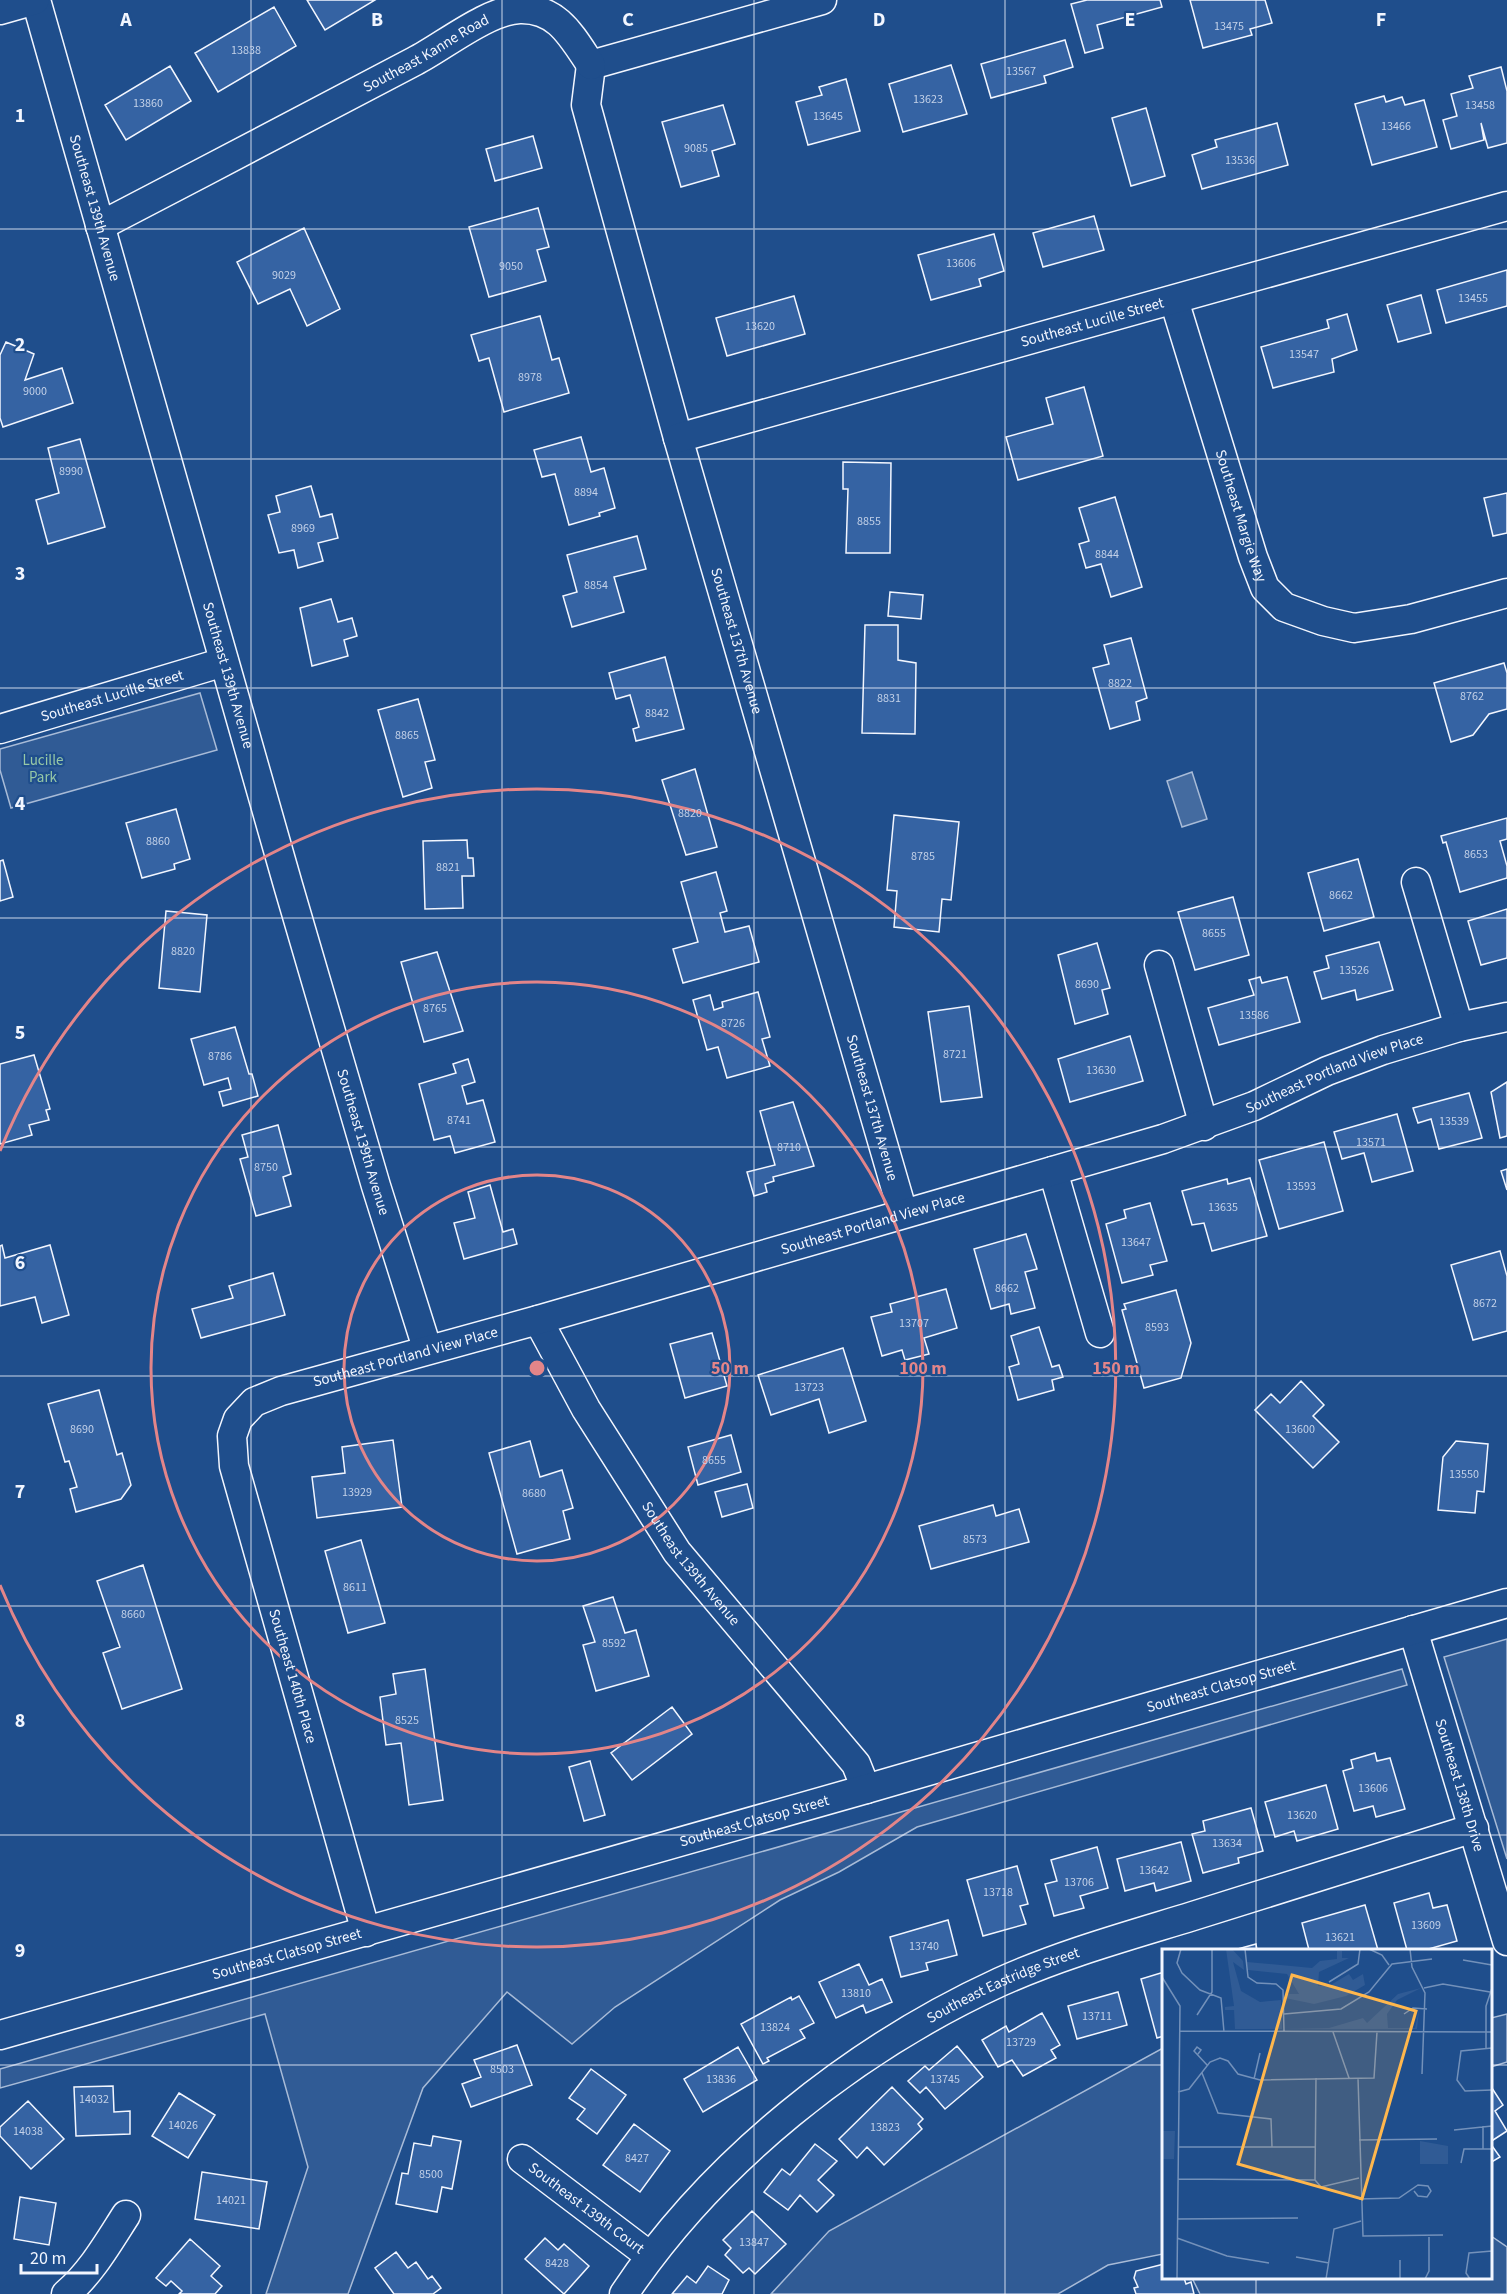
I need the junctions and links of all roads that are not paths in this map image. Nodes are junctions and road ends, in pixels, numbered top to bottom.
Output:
1 (35, 0) edge
2 (822, 0) edge
3 (0, 10) edge
4 (591, 64) junction
5 (1507, 206) edge
6 (100, 226) junction
7 (1174, 300) junction
8 (678, 438) junction
9 (1507, 592) edge
10 (224, 662) junction
11 (0, 729) edge
12 (1416, 882) dead end
13 (1159, 965) dead end
14 (1507, 1017) edge
15 (1459, 1027) junction
16 (1204, 1126) junction
17 (1053, 1171) junction
18 (903, 1214) junction
19 (538, 1320) junction
20 (1100, 1333) dead end
21 (427, 1348) junction
22 (238, 1419) joint
23 (1507, 1603) edge
24 (1413, 1630) junction
25 (867, 1789) junction
26 (1474, 1828) junction
27 (366, 1932) junction
28 (1507, 1941) edge
29 (0, 2034) edge
30 (522, 2159) dead end
31 (126, 2215) dead end
32 (650, 2256) junction
33 (66, 2294) edge
34 (624, 2294) edge

1 - 3 street
1 - 6 street, Southeast 139th Avenue
2 - 4 street
4 - 6 street, Southeast Kanne Road
4 - 8 street, Southeast 137th Avenue
5 - 7 street, Southeast Lucille Street
6 - 10 street, Southeast 139th Avenue
7 - 8 street, Southeast Lucille Street
7 - 9 street, Southeast Margie Way
8 - 18 street, Southeast 137th Avenue
10 - 11 street, Southeast Lucille Street
10 - 21 street, Southeast 139th Avenue
12 - 15 street
13 - 16 street
14 - 15 street, Southeast Portland View Place
15 - 16 street, Southeast Portland View Place
16 - 17 street, Southeast Portland View Place
17 - 18 street, Southeast Portland View Place
17 - 20 street
18 - 19 street, Southeast Portland View Place
19 - 21 street, Southeast Portland View Place
19 - 25 street, Southeast 139th Avenue
21 - 22 street, Southeast Portland View Place
22 - 27 street, Southeast 140th Place
23 - 24 street, Southeast Clatsop Street
24 - 25 street, Southeast Clatsop Street
24 - 26 street, Southeast 138th Drive
25 - 27 street, Southeast Clatsop Street
26 - 28 street, Southeast 138th Drive
26 - 32 street, Southeast Eastridge Street
27 - 29 street, Southeast Clatsop Street
30 - 32 street, Southeast 139th Court
31 - 33 street
32 - 34 street, Southeast Eastridge Street

